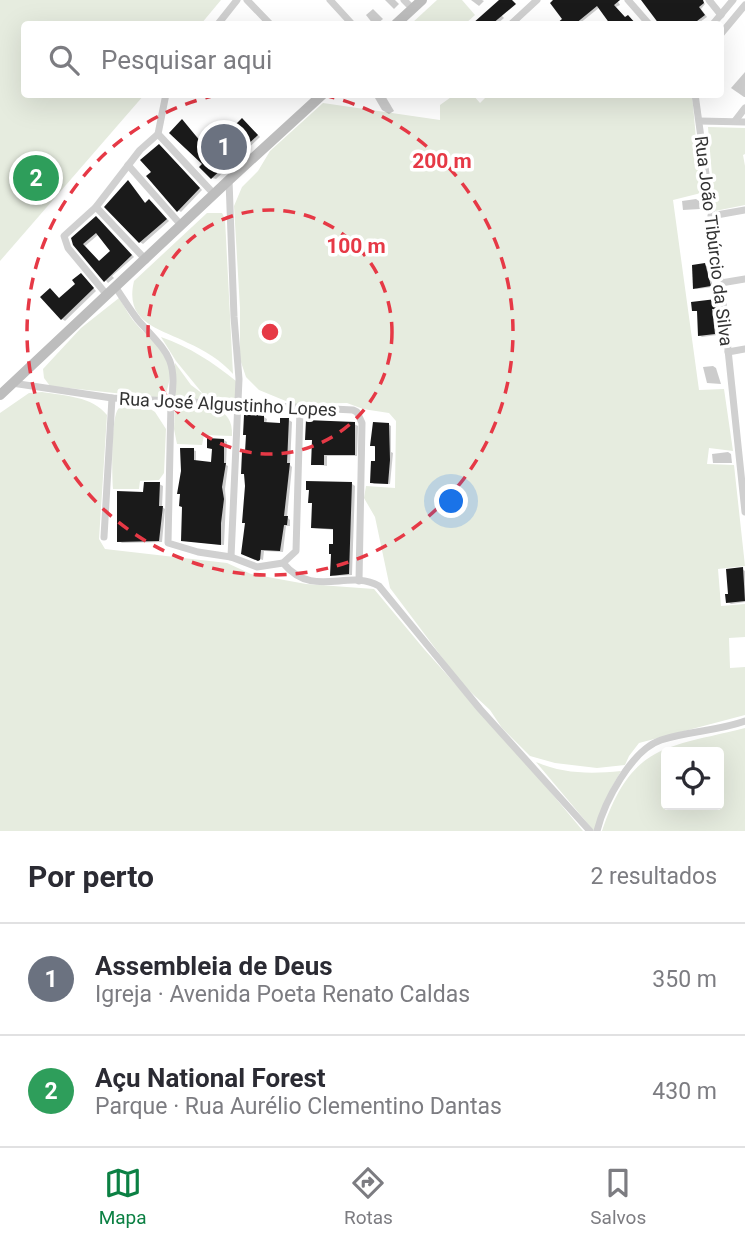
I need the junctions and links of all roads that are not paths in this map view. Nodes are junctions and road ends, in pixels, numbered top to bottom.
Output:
1 (237, 0) edge
2 (247, 0) edge
3 (330, 0) edge
4 (404, 0) edge
5 (422, 0) edge
6 (537, 0) edge
7 (628, 0) edge
8 (709, 0) edge
9 (733, 0) edge
10 (745, 5) edge
11 (413, 9) junction
12 (721, 15) junction
13 (220, 21) edge
14 (267, 21) edge
15 (349, 21) edge
16 (399, 21) edge
17 (514, 21) edge
18 (646, 21) edge
19 (716, 21) edge
20 (724, 30) edge
21 (165, 98) edge
22 (319, 98) edge
23 (696, 98) edge
24 (745, 108) edge
25 (699, 121) junction
26 (735, 121) junction
27 (745, 122) edge
28 (158, 134) junction
29 (128, 165) junction
30 (229, 180) junction
31 (214, 194) junction
32 (96, 206) junction
33 (745, 210) edge
34 (711, 216) junction
35 (181, 225) junction
36 (146, 260) junction
37 (745, 279) edge
38 (720, 283) junction
39 (111, 292) junction
40 (745, 349) edge
41 (728, 352) junction
42 (12, 383) junction
43 (0, 395) edge
44 (112, 398) junction
45 (170, 402) junction
46 (239, 405) junction
47 (300, 408) junction
48 (742, 468) edge
49 (745, 512) edge
50 (104, 537) dead end
51 (231, 556) junction
52 (283, 563) junction
53 (359, 581) junction
54 (745, 721) edge
55 (590, 831) edge
56 (597, 831) edge

1 - 13 street
2 - 14 street
3 - 15 street
4 - 11 street
5 - 11 main road
6 - 17 street
7 - 18 street
8 - 12 street
9 - 12 street
10 - 20 street
11 - 16 main road
12 - 19 street
21 - 28 street
22 - 30 main road
23 - 25 street, Rua João Tibúrcio da Silva
24 - 26 street
25 - 26 street
25 - 34 street, Rua João Tibúrcio da Silva
26 - 27 street
28 - 29 street
28 - 31 street
29 - 32 street
29 - 35 street
30 - 31 main road
30 - 46 street
31 - 35 main road
32 - 36 street
32 - 39 street
33 - 34 street
34 - 38 street, Rua João Tibúrcio da Silva
35 - 36 main road
36 - 39 main road
37 - 38 street
38 - 41 street, Rua João Tibúrcio da Silva
39 - 42 main road
39 - 45 street
40 - 41 street
41 - 48 street, Rua João Tibúrcio da Silva
42 - 43 main road
42 - 44 street, Rua José Algustinho Lopes
44 - 45 street, Rua José Algustinho Lopes
44 - 50 street
45 - 46 street, Rua José Algustinho Lopes
45 - 51 street
46 - 47 street, Rua José Algustinho Lopes
46 - 51 street
47 - 52 street
47 - 53 street, Rua José Algustinho Lopes
48 - 49 street, Rua João Tibúrcio da Silva
51 - 52 street
52 - 53 street
53 - 55 street
54 - 56 street

